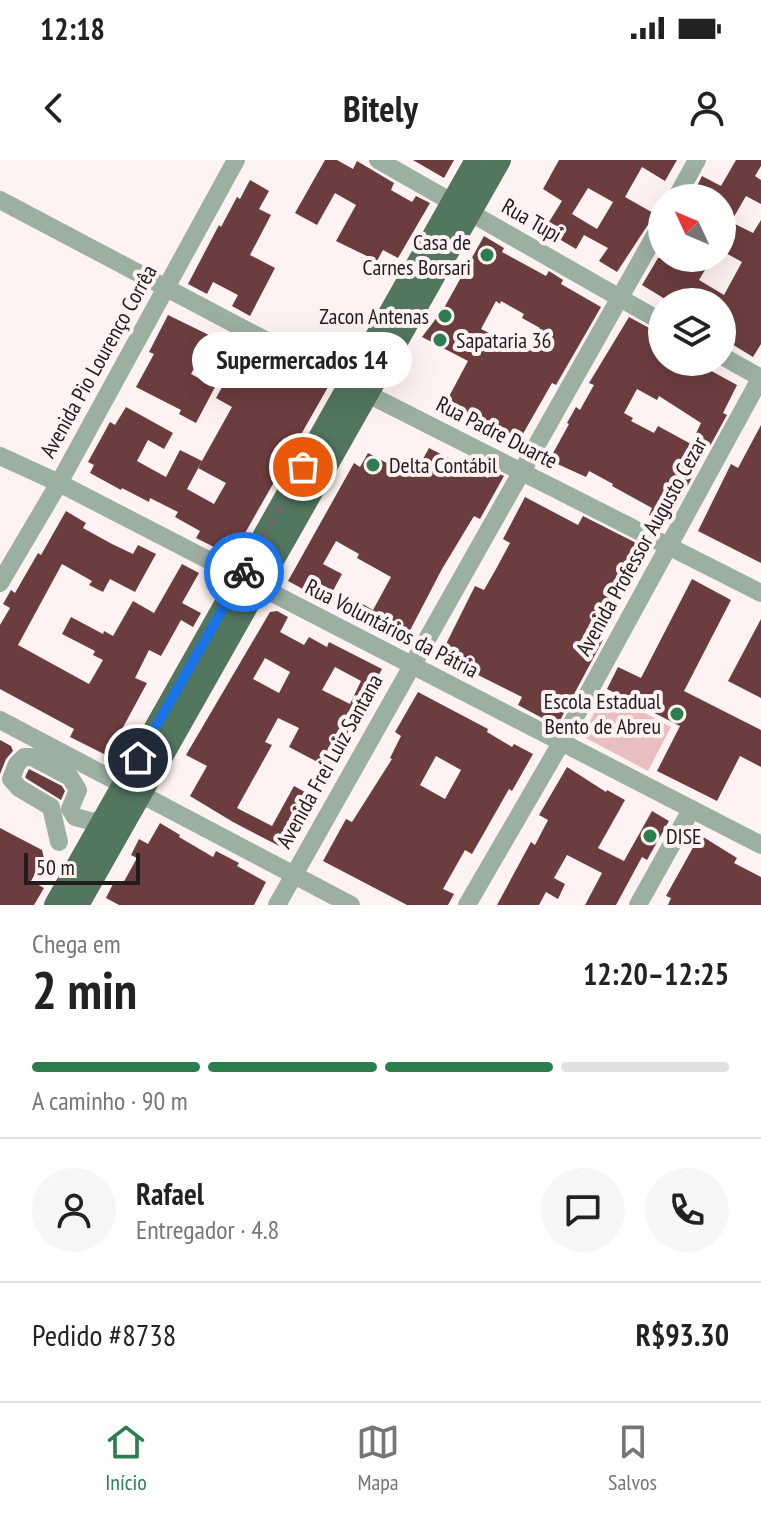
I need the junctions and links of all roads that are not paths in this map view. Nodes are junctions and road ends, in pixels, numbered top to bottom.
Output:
1 (236, 160) edge
2 (378, 160) edge
3 (419, 160) edge
4 (476, 160) edge
5 (500, 160) edge
6 (697, 160) edge
7 (409, 178) junction
8 (684, 184) edge
9 (0, 200) edge
10 (462, 207) junction
11 (648, 248) edge
12 (165, 289) junction
13 (620, 299) junction
14 (648, 314) edge
15 (736, 364) edge
16 (761, 377) edge
17 (359, 390) junction
18 (0, 456) edge
19 (522, 471) junction
20 (59, 483) junction
21 (669, 546) junction
22 (250, 582) junction
23 (0, 583) edge
24 (761, 593) edge
25 (410, 665) junction
26 (0, 720) edge
27 (561, 743) junction
28 (132, 788) junction
29 (691, 810) junction
30 (106, 816) junction
31 (59, 842) dead end
32 (761, 845) edge
33 (293, 875) junction
34 (55, 905) edge
35 (78, 905) edge
36 (277, 905) edge
37 (351, 905) edge
38 (467, 905) edge
39 (638, 905) edge

1 - 12 street, Avenida Pio Lourenço Corrêa
2 - 7 street, Rua Tupi
3 - 7 street
4 - 10 main road
5 - 10 main road
6 - 8 street
7 - 10 street, Rua Tupi
9 - 12 street, Rua Padre Duarte
10 - 13 street, Rua Tupi
10 - 17 main road
11 - 13 street, Avenida Frei Luiz Santana
12 - 17 street, Rua Padre Duarte
12 - 20 street, Avenida Pio Lourenço Corrêa
13 - 14 street, Rua Tupi
13 - 19 street, Avenida Frei Luiz Santana
15 - 16 street
16 - 21 street, Avenida Professor Augusto Cezar
17 - 19 street, Rua Padre Duarte
17 - 22 main road
18 - 20 street, Rua Voluntários da Pátria
19 - 21 street, Rua Padre Duarte
19 - 25 street, Avenida Frei Luiz Santana
20 - 22 street, Rua Voluntários da Pátria
20 - 23 street, Avenida Pio Lourenço Corrêa
21 - 24 street, Rua Padre Duarte
21 - 27 street, Avenida Professor Augusto Cezar
22 - 25 street, Rua Voluntários da Pátria
22 - 28 main road
25 - 27 street, Rua Voluntários da Pátria
25 - 33 street, Avenida Frei Luiz Santana
26 - 28 street
27 - 29 street, Rua Voluntários da Pátria
27 - 38 street, Avenida Professor Augusto Cezar
28 - 30 main road
28 - 33 street
28 - 35 main road
29 - 32 street, Rua Voluntários da Pátria
29 - 39 street
30 - 31 street
30 - 34 main road
33 - 36 street, Avenida Frei Luiz Santana
33 - 37 street

